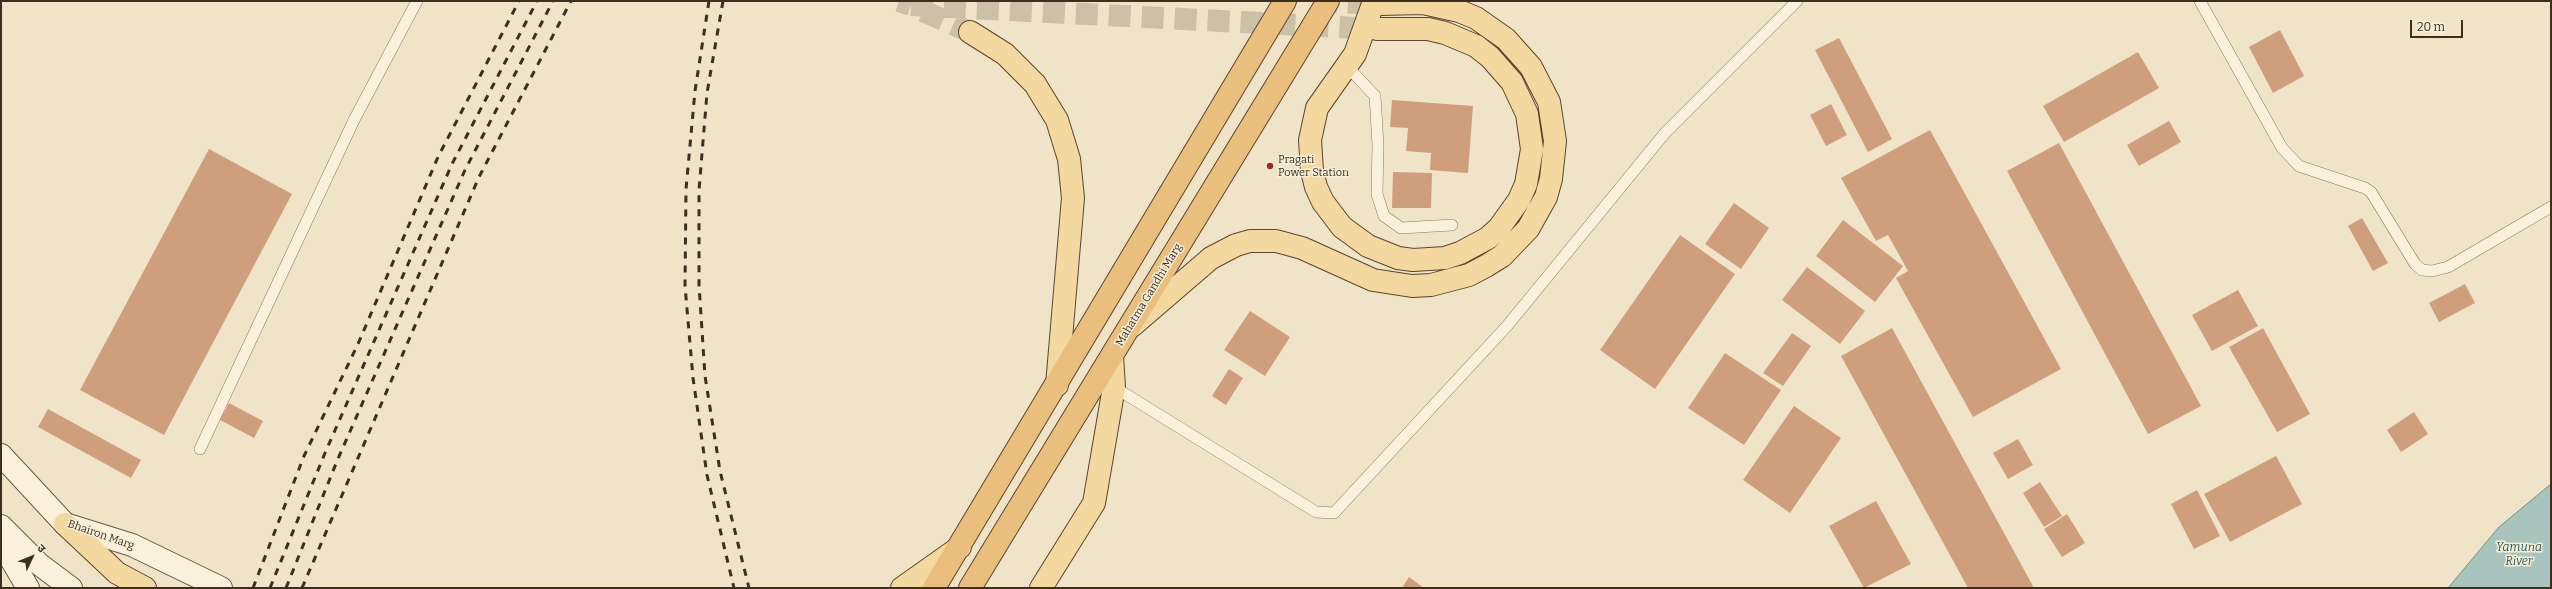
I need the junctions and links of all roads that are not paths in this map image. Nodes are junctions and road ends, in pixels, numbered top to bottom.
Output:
1 (417, 1) edge
2 (1285, 1) edge
3 (1328, 1) edge
4 (1797, 1) edge
5 (2200, 1) edge
6 (1377, 2) edge
7 (1377, 29) tunnel mouth
8 (970, 32) tunnel mouth
9 (1347, 66) junction
10 (2551, 207) edge
11 (1452, 225) dead end
12 (1128, 330) junction
13 (1112, 356) junction
14 (1057, 385) junction
15 (1114, 387) junction
16 (200, 449) dead end
17 (1, 455) edge
18 (65, 524) junction
19 (1, 526) edge
20 (1, 542) edge
21 (961, 546) junction
22 (28, 588) edge
23 (71, 588) edge
24 (145, 588) edge
25 (221, 588) edge
26 (902, 588) edge
27 (934, 588) edge
28 (970, 588) edge
29 (1041, 588) edge

1 - 16 lane
2 - 14 highway
3 - 12 highway, Mahatma Gandhi Marg
4 - 15 lane
5 - 10 lane
6 - 9 main road
6 - 12 main road
7 - 9 main road
8 - 14 main road
9 - 11 lane
12 - 13 highway, Mahatma Gandhi Marg
13 - 15 main road
13 - 28 highway, Mahatma Gandhi Marg
14 - 21 highway
15 - 29 main road
17 - 18 main road, Bhairon Marg
18 - 24 main road
18 - 25 main road, Bhairon Marg
19 - 23 main road
20 - 22 main road
21 - 26 main road
21 - 27 highway

